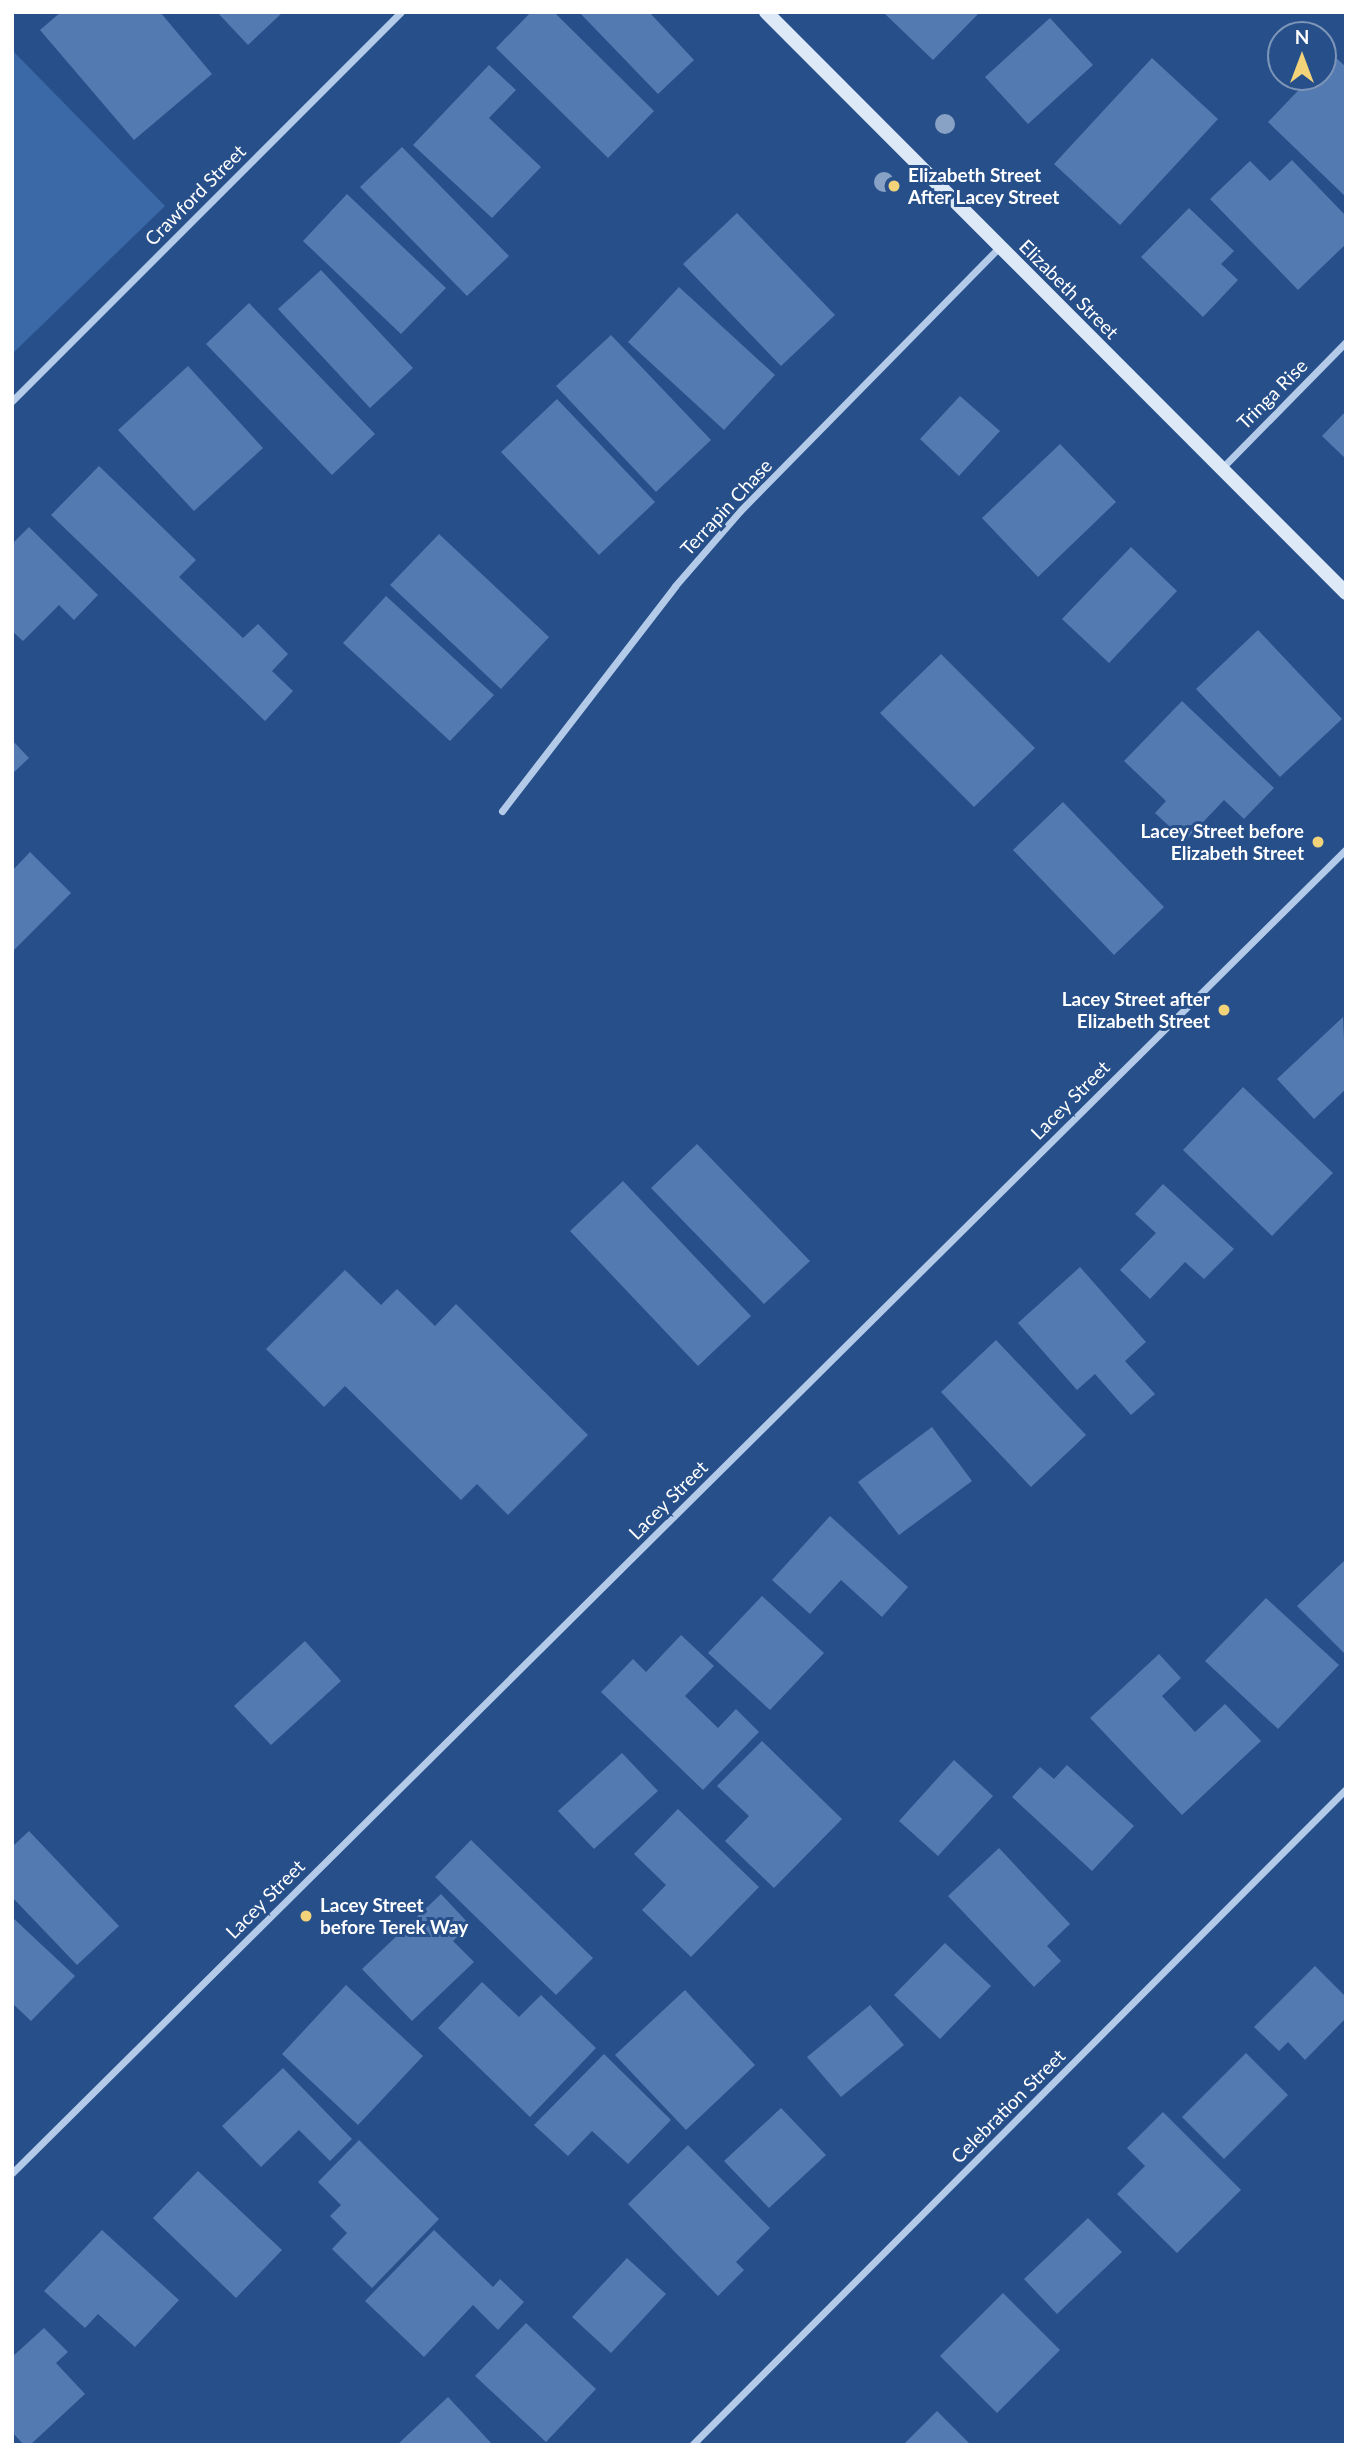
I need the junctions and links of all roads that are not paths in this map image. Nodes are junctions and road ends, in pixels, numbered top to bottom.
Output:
1 (401, 12) edge
2 (765, 12) edge
3 (999, 247) junction
4 (1346, 342) edge
5 (12, 401) edge
6 (1221, 468) junction
7 (1346, 593) edge
8 (502, 810) dead end
9 (1346, 849) edge
10 (1346, 1789) edge
11 (12, 2173) edge
12 (692, 2445) edge

1 - 5 street, Crawford Street
2 - 3 street, Elizabeth Street
3 - 6 street, Elizabeth Street
3 - 8 street, Terrapin Chase
4 - 6 street, Tringa Rise
6 - 7 street, Elizabeth Street
9 - 11 street, Lacey Street
10 - 12 street, Celebration Street

